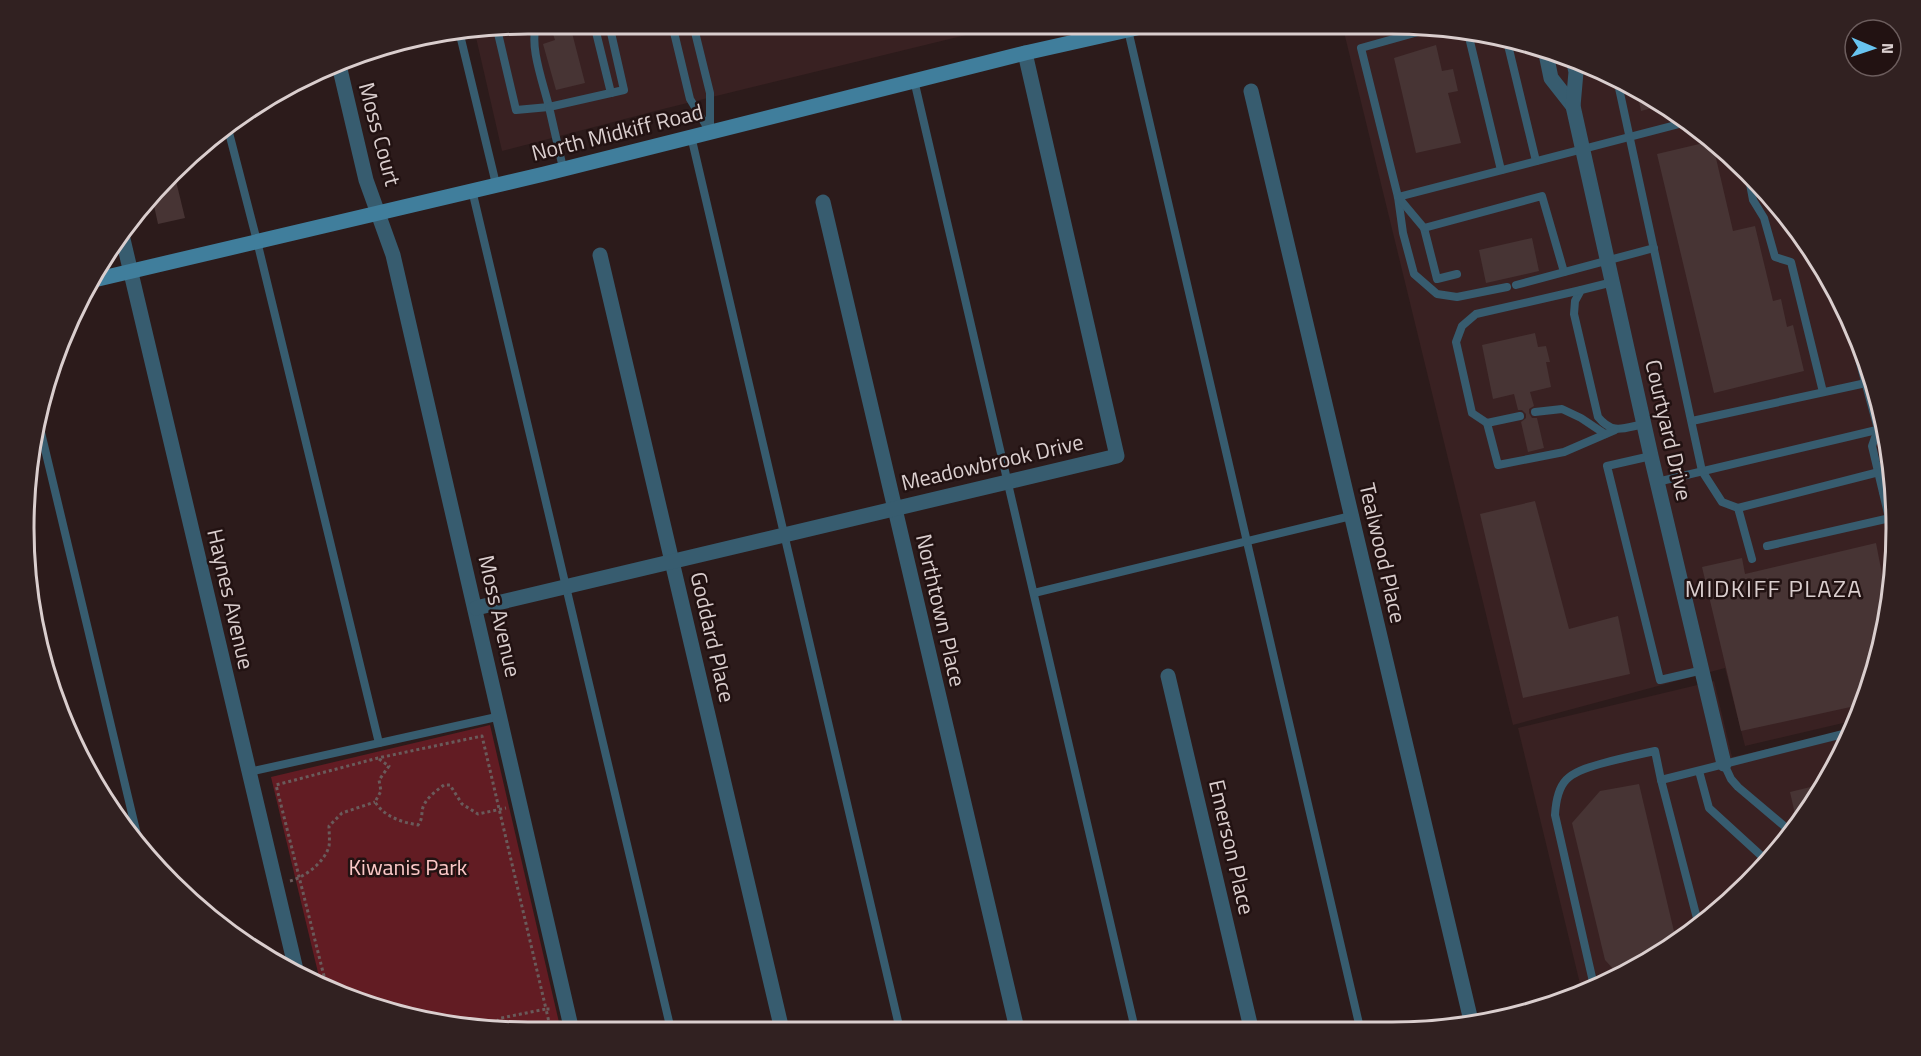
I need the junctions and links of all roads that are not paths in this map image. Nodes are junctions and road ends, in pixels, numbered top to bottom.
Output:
1 (534, 34) edge
2 (596, 34) edge
3 (611, 34) edge
4 (674, 34) edge
5 (695, 34) edge
6 (1110, 34) edge
7 (1129, 34) edge
8 (1408, 35) edge
9 (499, 36) edge
10 (461, 39) edge
11 (1470, 41) edge
12 (1509, 48) edge
13 (1025, 53) junction
14 (1547, 59) edge
15 (1575, 70) edge
16 (341, 71) edge
17 (914, 80) junction
18 (1619, 90) edge
19 (1251, 91) dead end
20 (610, 93) junction
21 (1573, 106) junction
22 (549, 107) junction
23 (1677, 125) edge
24 (710, 132) junction
25 (230, 135) edge
26 (691, 136) junction
27 (1630, 137) junction
28 (1583, 149) junction
29 (1536, 161) junction
30 (563, 168) junction
31 (1501, 170) junction
32 (496, 184) junction
33 (1751, 189) edge
34 (472, 190) junction
35 (1398, 197) junction
36 (823, 202) dead end
37 (379, 214) junction
38 (1424, 228) junction
39 (258, 241) junction
40 (124, 245) edge
41 (1654, 248) junction
42 (600, 255) dead end
43 (1608, 260) junction
44 (130, 272) junction
45 (1564, 272) junction
46 (1457, 274) dead end
47 (103, 278) edge
48 (1613, 282) junction
49 (1581, 290) junction
50 (1865, 383) edge
51 (1823, 392) junction
52 (1535, 412) dead end
53 (1520, 416) dead end
54 (1692, 421) junction
55 (1488, 423) junction
56 (1644, 424) junction
57 (1876, 429) edge
58 (1615, 430) junction
59 (1605, 434) junction
60 (1877, 435) edge
61 (43, 440) edge
62 (1651, 456) junction
63 (1702, 471) junction
64 (1879, 472) junction
65 (1008, 481) junction
66 (1657, 482) junction
67 (1883, 492) joint
68 (1885, 500) edge
69 (894, 508) junction
70 (1738, 508) junction
71 (1351, 516) junction
72 (1886, 519) edge
73 (784, 534) junction
74 (1246, 541) junction
75 (1767, 546) dead end
76 (1752, 559) dead end
77 (672, 561) junction
78 (565, 586) junction
79 (1034, 593) junction
80 (476, 608) junction
81 (1704, 670) junction
82 (1168, 676) dead end
83 (501, 716) junction
84 (1841, 734) edge
85 (379, 743) junction
86 (1724, 764) junction
87 (1699, 771) junction
88 (249, 772) junction
89 (1661, 780) junction
90 (135, 827) edge
91 (1786, 827) edge
92 (1761, 856) edge
93 (1697, 917) edge
94 (294, 962) edge
95 (1592, 979) edge
96 (1469, 1015) edge
97 (570, 1022) edge
98 (668, 1022) edge
99 (780, 1022) edge
100 (898, 1022) edge
101 (1015, 1022) edge
102 (1133, 1022) edge
103 (1250, 1022) edge
104 (1359, 1022) edge

1 - 22 lane
2 - 20 lane
3 - 20 lane
4 - 24 lane
5 - 24 lane
6 - 13 main road, North Midkiff Road
7 - 74 lane
8 - 35 lane
9 - 22 lane
10 - 32 lane
11 - 31 lane
12 - 29 lane
13 - 17 main road, North Midkiff Road
13 - 65 street, Meadowbrook Drive
14 - 21 street, Courtyard Drive
15 - 21 street, Courtyard Drive
16 - 37 street, Moss Court
17 - 24 main road, North Midkiff Road
17 - 65 lane
18 - 27 lane
19 - 71 street, Tealwood Place
20 - 22 lane
21 - 28 street, Courtyard Drive
22 - 30 lane
23 - 27 lane
24 - 26 main road, North Midkiff Road
25 - 39 lane
26 - 30 main road, North Midkiff Road
26 - 73 lane
27 - 28 lane
27 - 41 lane
28 - 29 lane
28 - 43 street, Courtyard Drive
29 - 31 lane
30 - 32 main road, North Midkiff Road
31 - 35 lane
32 - 34 main road, North Midkiff Road
33 - 51 lane
34 - 37 main road, North Midkiff Road
34 - 78 lane
35 - 38 lane
35 - 45 lane
36 - 69 street, Northtown Place
37 - 39 main road, North Midkiff Road
37 - 80 street, Moss Avenue
38 - 45 lane
38 - 46 lane
39 - 44 main road, North Midkiff Road
39 - 85 lane
40 - 44 street, Haynes Avenue
41 - 43 lane
41 - 54 lane
42 - 77 street, Goddard Place
43 - 45 lane
43 - 48 street, Courtyard Drive
44 - 47 main road, North Midkiff Road
44 - 88 street, Haynes Avenue
48 - 49 lane
48 - 56 street, Courtyard Drive
49 - 55 lane
49 - 58 lane
50 - 51 lane
51 - 54 lane
52 - 59 lane
53 - 55 lane
54 - 63 lane
55 - 59 lane
56 - 58 lane
56 - 62 street, Courtyard Drive
57 - 63 lane
58 - 59 lane
60 - 64 lane
61 - 90 lane
62 - 66 street, Courtyard Drive
62 - 81 lane
63 - 66 lane
63 - 70 lane
64 - 67 lane
64 - 70 lane
65 - 69 street, Meadowbrook Drive
65 - 79 lane
66 - 81 street, Courtyard Drive
67 - 68 lane
69 - 73 street, Meadowbrook Drive
69 - 101 street, Northtown Place
70 - 76 lane
71 - 74 lane
71 - 96 street, Tealwood Place
72 - 75 lane
73 - 77 street, Meadowbrook Drive
73 - 100 lane
74 - 79 lane
74 - 104 lane
77 - 78 street, Meadowbrook Drive
77 - 99 street, Goddard Place
78 - 80 street, Meadowbrook Drive
78 - 98 lane
79 - 102 lane
80 - 83 street, Moss Avenue
81 - 86 street, Courtyard Drive
82 - 103 street, Emerson Place
83 - 85 lane
83 - 97 street, Moss Avenue
84 - 86 lane
85 - 88 lane
86 - 87 lane
86 - 91 lane
87 - 89 lane
87 - 92 lane
88 - 94 street, Haynes Avenue
89 - 93 lane
89 - 95 lane

